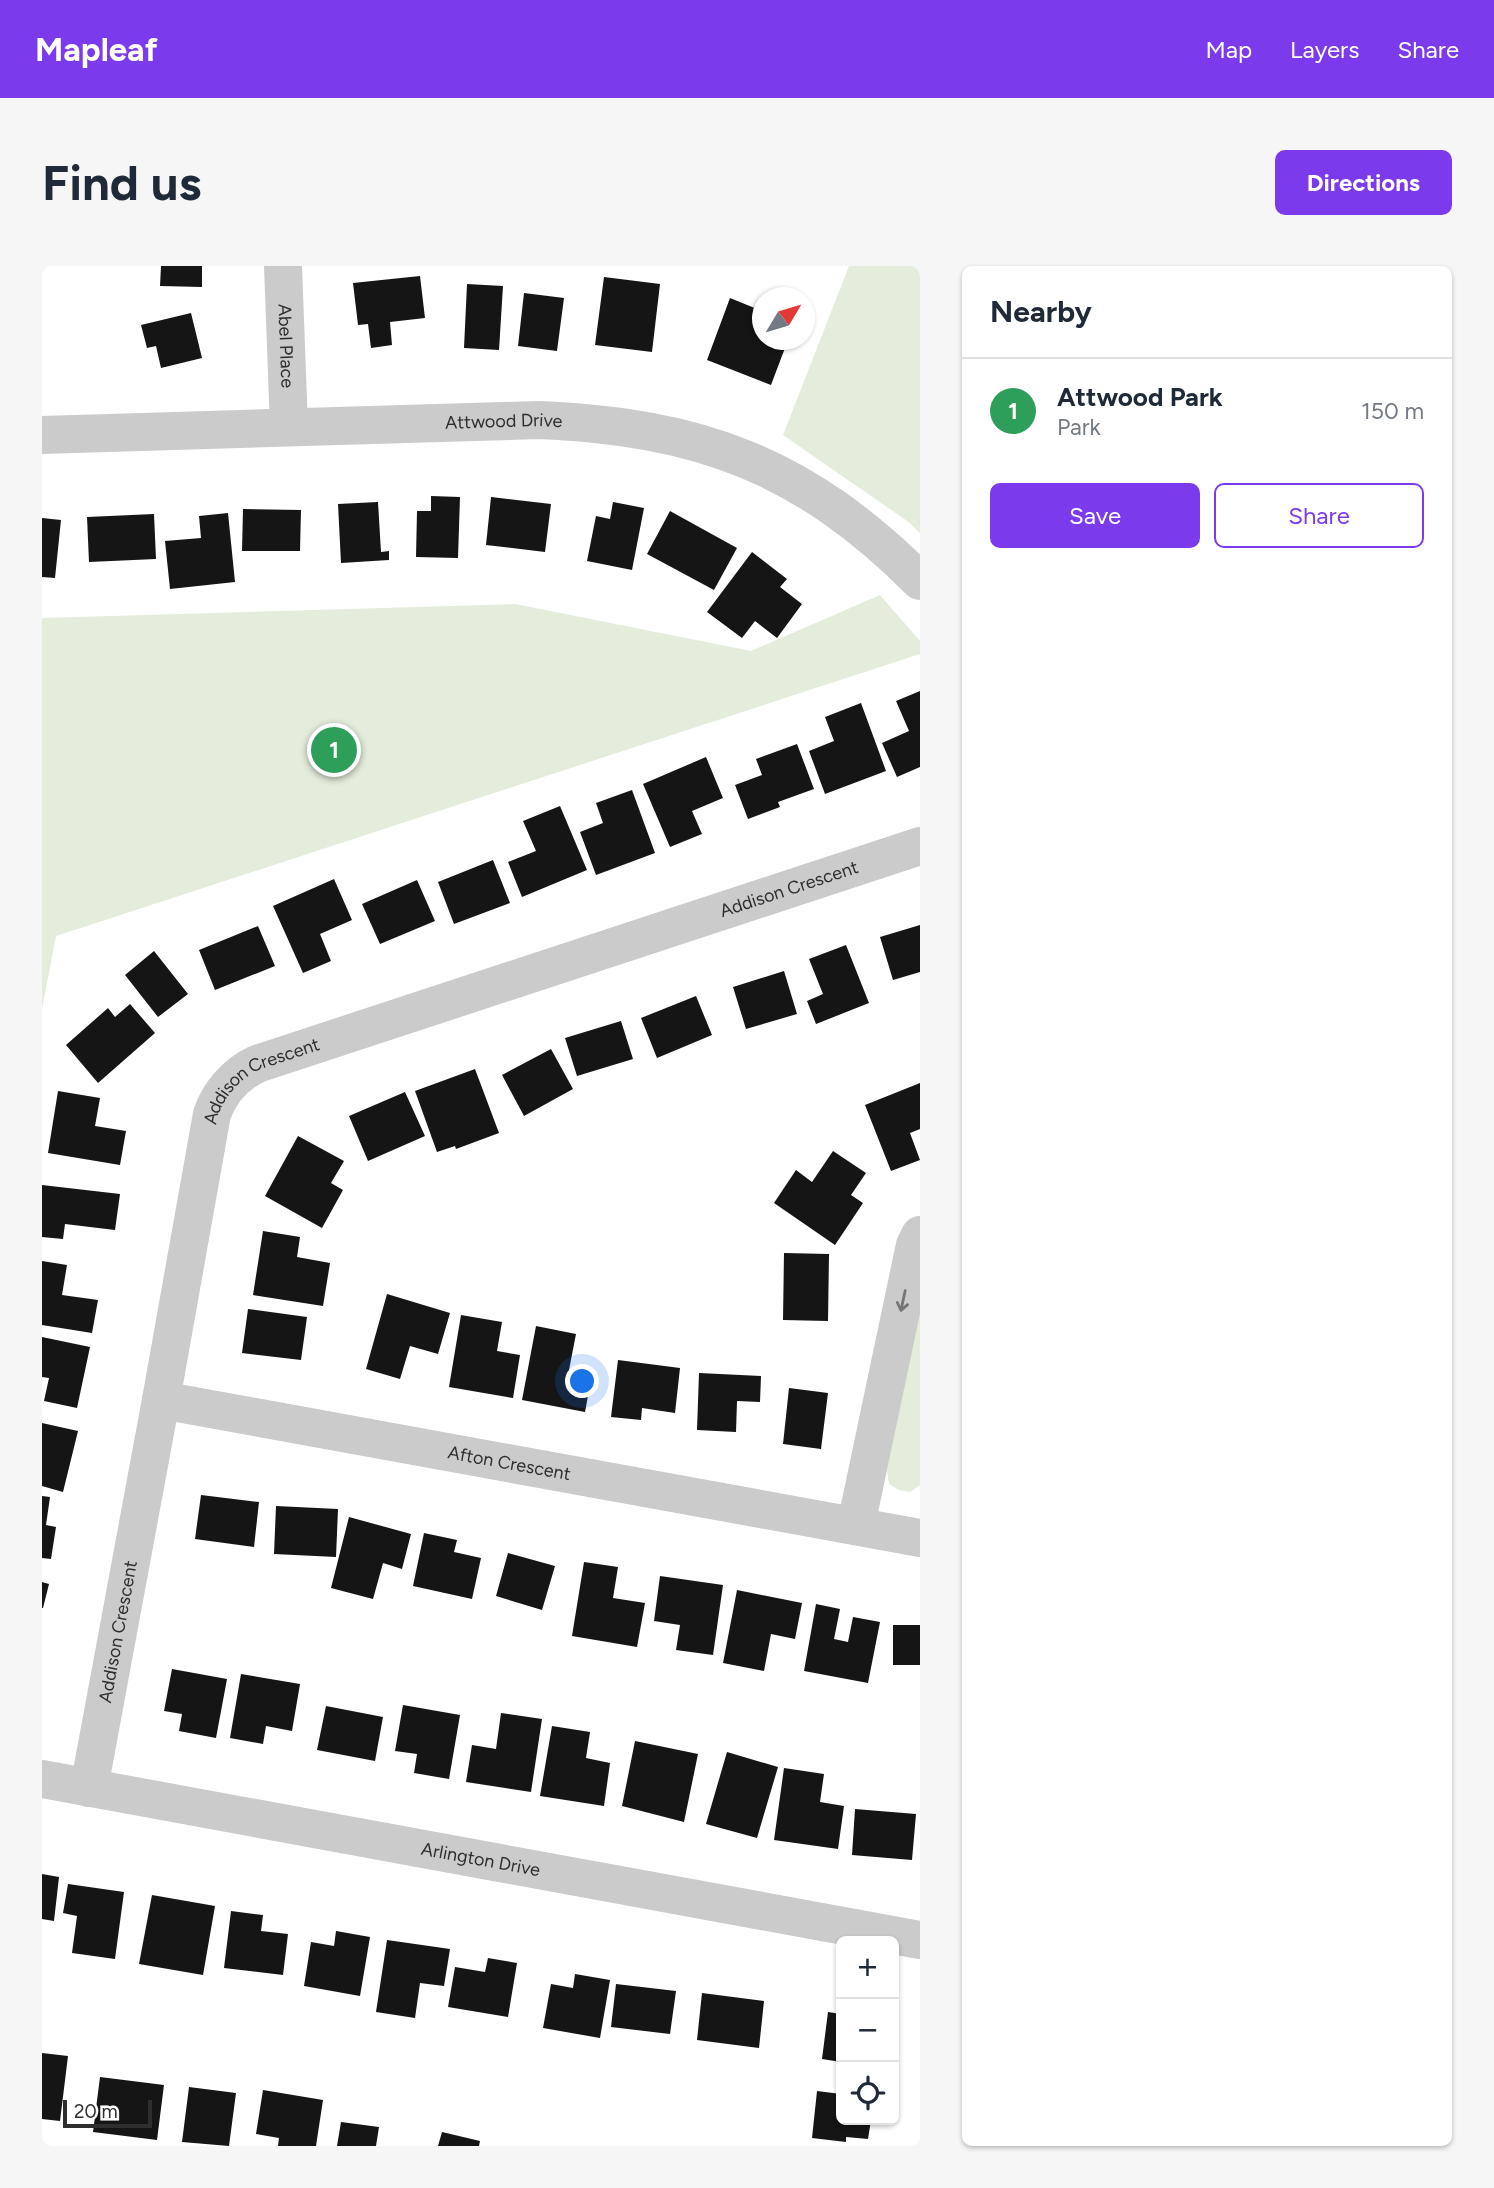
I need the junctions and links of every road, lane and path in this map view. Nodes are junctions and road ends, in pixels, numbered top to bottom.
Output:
1 (283, 266) edge
2 (289, 427) junction
3 (42, 435) edge
4 (920, 581) edge
5 (920, 846) edge
6 (920, 1235) edge
7 (162, 1400) junction
8 (856, 1525) junction
9 (920, 1538) edge
10 (42, 1779) edge
11 (89, 1788) junction
12 (920, 1940) edge

1 - 2 street, Abel Place
2 - 3 street, Attwood Drive
2 - 4 street, Attwood Drive
5 - 7 street, Addison Crescent
6 -> 8 street
7 - 8 street, Afton Crescent
7 - 11 street, Addison Crescent
8 - 9 street, Afton Crescent
10 - 11 street, Arlington Drive
11 - 12 street, Arlington Drive

